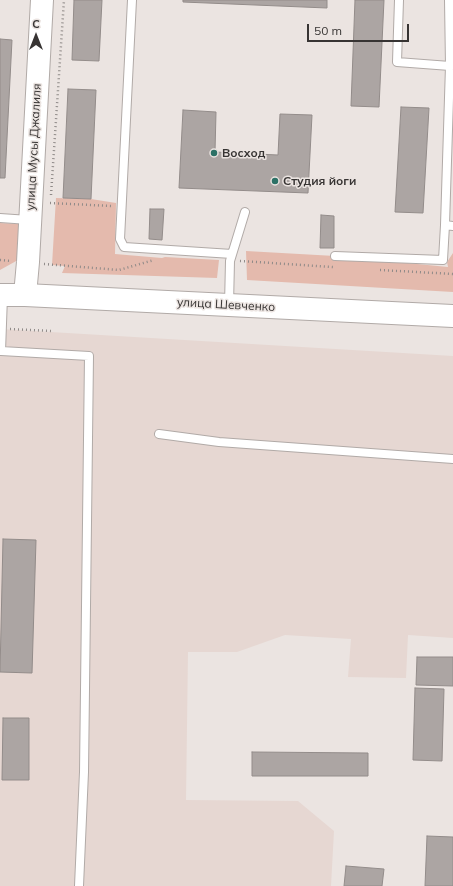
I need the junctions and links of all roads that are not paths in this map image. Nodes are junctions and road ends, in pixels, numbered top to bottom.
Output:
1 (42, 0) edge
2 (132, 0) edge
3 (399, 0) edge
4 (449, 0) edge
5 (450, 66) junction
6 (245, 212) dead end
7 (0, 218) edge
8 (30, 220) junction
9 (449, 226) edge
10 (335, 256) dead end
11 (231, 257) junction
12 (2, 295) edge
13 (25, 295) junction
14 (229, 306) junction
15 (453, 316) edge
16 (0, 351) edge
17 (159, 434) dead end
18 (453, 459) edge
19 (79, 886) edge

1 - 8 main road, улица Мусы Джалиля
2 - 11 lane
3 - 5 lane
4 - 5 lane
5 - 9 lane
6 - 11 lane
7 - 8 lane
8 - 13 main road, улица Мусы Джалиля
9 - 10 lane
11 - 14 lane
12 - 13 main road, улица Шевченко
12 - 16 lane
13 - 14 main road, улица Шевченко
14 - 15 main road, улица Шевченко
16 - 19 lane
17 - 18 lane

